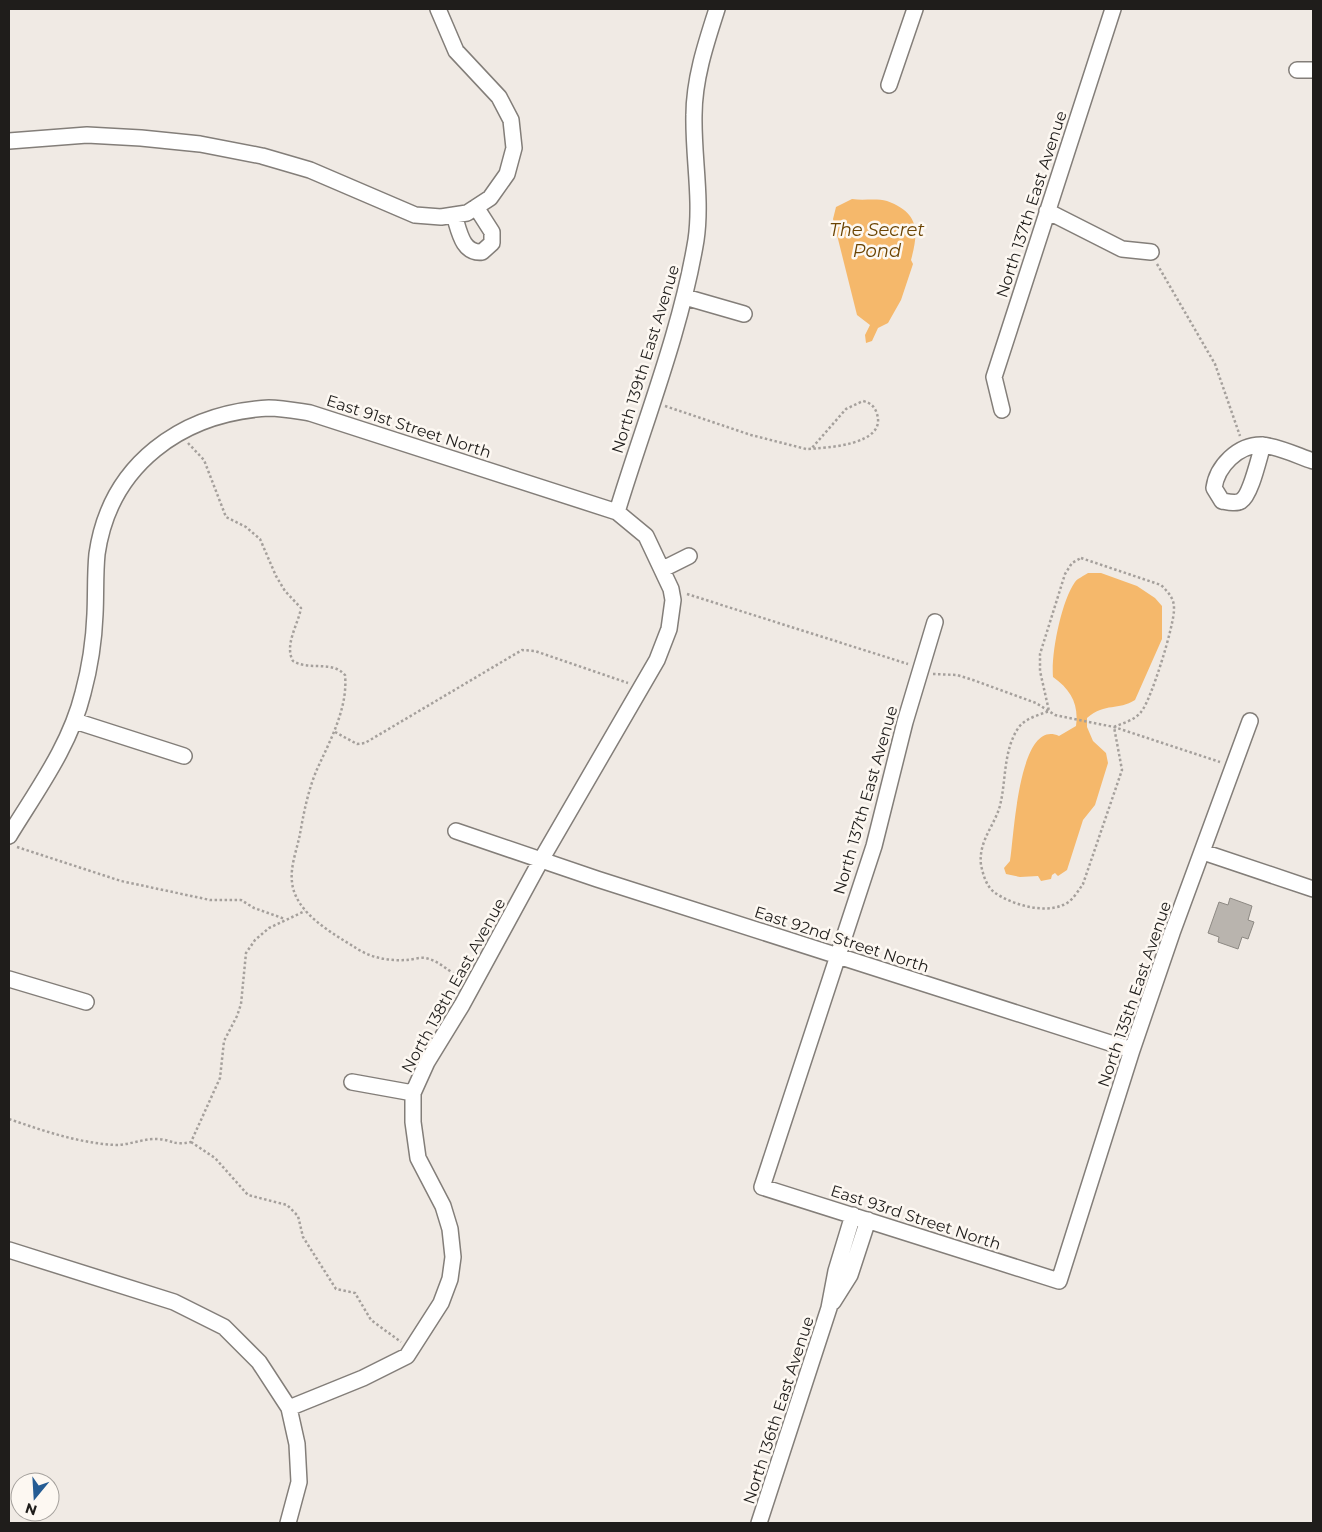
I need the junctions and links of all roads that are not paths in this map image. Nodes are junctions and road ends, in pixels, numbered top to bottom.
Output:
1 (438, 9) edge
2 (717, 9) edge
3 (914, 9) edge
4 (1113, 9) edge
5 (1297, 70) dead end
6 (1313, 70) edge
7 (889, 85) dead end
8 (9, 141) edge
9 (1048, 211) junction
10 (1151, 252) road end
11 (685, 297) junction
12 (744, 314) dead end
13 (1002, 410) dead end
14 (1263, 445) junction
15 (1313, 461) edge
16 (617, 512) junction
17 (689, 556) dead end
18 (663, 569) junction
19 (935, 622) dead end
20 (75, 721) junction
21 (1250, 721) dead end
22 (184, 756) dead end
23 (456, 831) dead end
24 (9, 836) edge
25 (1203, 852) junction
26 (541, 860) junction
27 (1313, 888) edge
28 (838, 955) junction
29 (9, 978) edge
30 (86, 1002) dead end
31 (1132, 1050) junction
32 (352, 1082) dead end
33 (413, 1093) junction
34 (762, 1187) joint
35 (852, 1215) junction
36 (868, 1220) junction
37 (9, 1250) edge
38 (1059, 1280) joint
39 (830, 1308) junction
40 (289, 1408) junction
41 (288, 1523) edge
42 (760, 1523) edge

1 - 8 street
2 - 11 street, North 139th East Avenue
3 - 7 street
4 - 9 street, North 137th East Avenue
5 - 6 street
9 - 10 street
9 - 13 street, North 137th East Avenue
11 - 12 street
11 - 16 street, North 139th East Avenue
14 - 14 street
14 - 15 street
16 - 18 street, North 138th East Avenue
16 - 20 street, East 91st Street North
17 - 18 street
18 - 26 street, North 138th East Avenue
19 - 28 street, North 137th East Avenue
20 - 22 street
20 - 24 street
21 - 25 street, North 135th East Avenue
23 - 26 street, East 92nd Street North
25 - 27 street
25 - 31 street, North 135th East Avenue
26 - 28 street, East 92nd Street North
26 - 33 street, North 138th East Avenue
28 - 31 street, East 92nd Street North
28 - 34 street, North 137th East Avenue
29 - 30 street
31 - 38 street, North 135th East Avenue
32 - 33 street
33 - 40 street, North 138th East Avenue
34 - 35 street, East 93rd Street North
35 - 36 street, East 93rd Street North
35 - 39 street, North 136th East Avenue
36 - 38 street, East 93rd Street North
36 - 39 street, North 136th East Avenue
37 - 40 street
39 - 42 street, North 136th East Avenue
40 - 41 street

